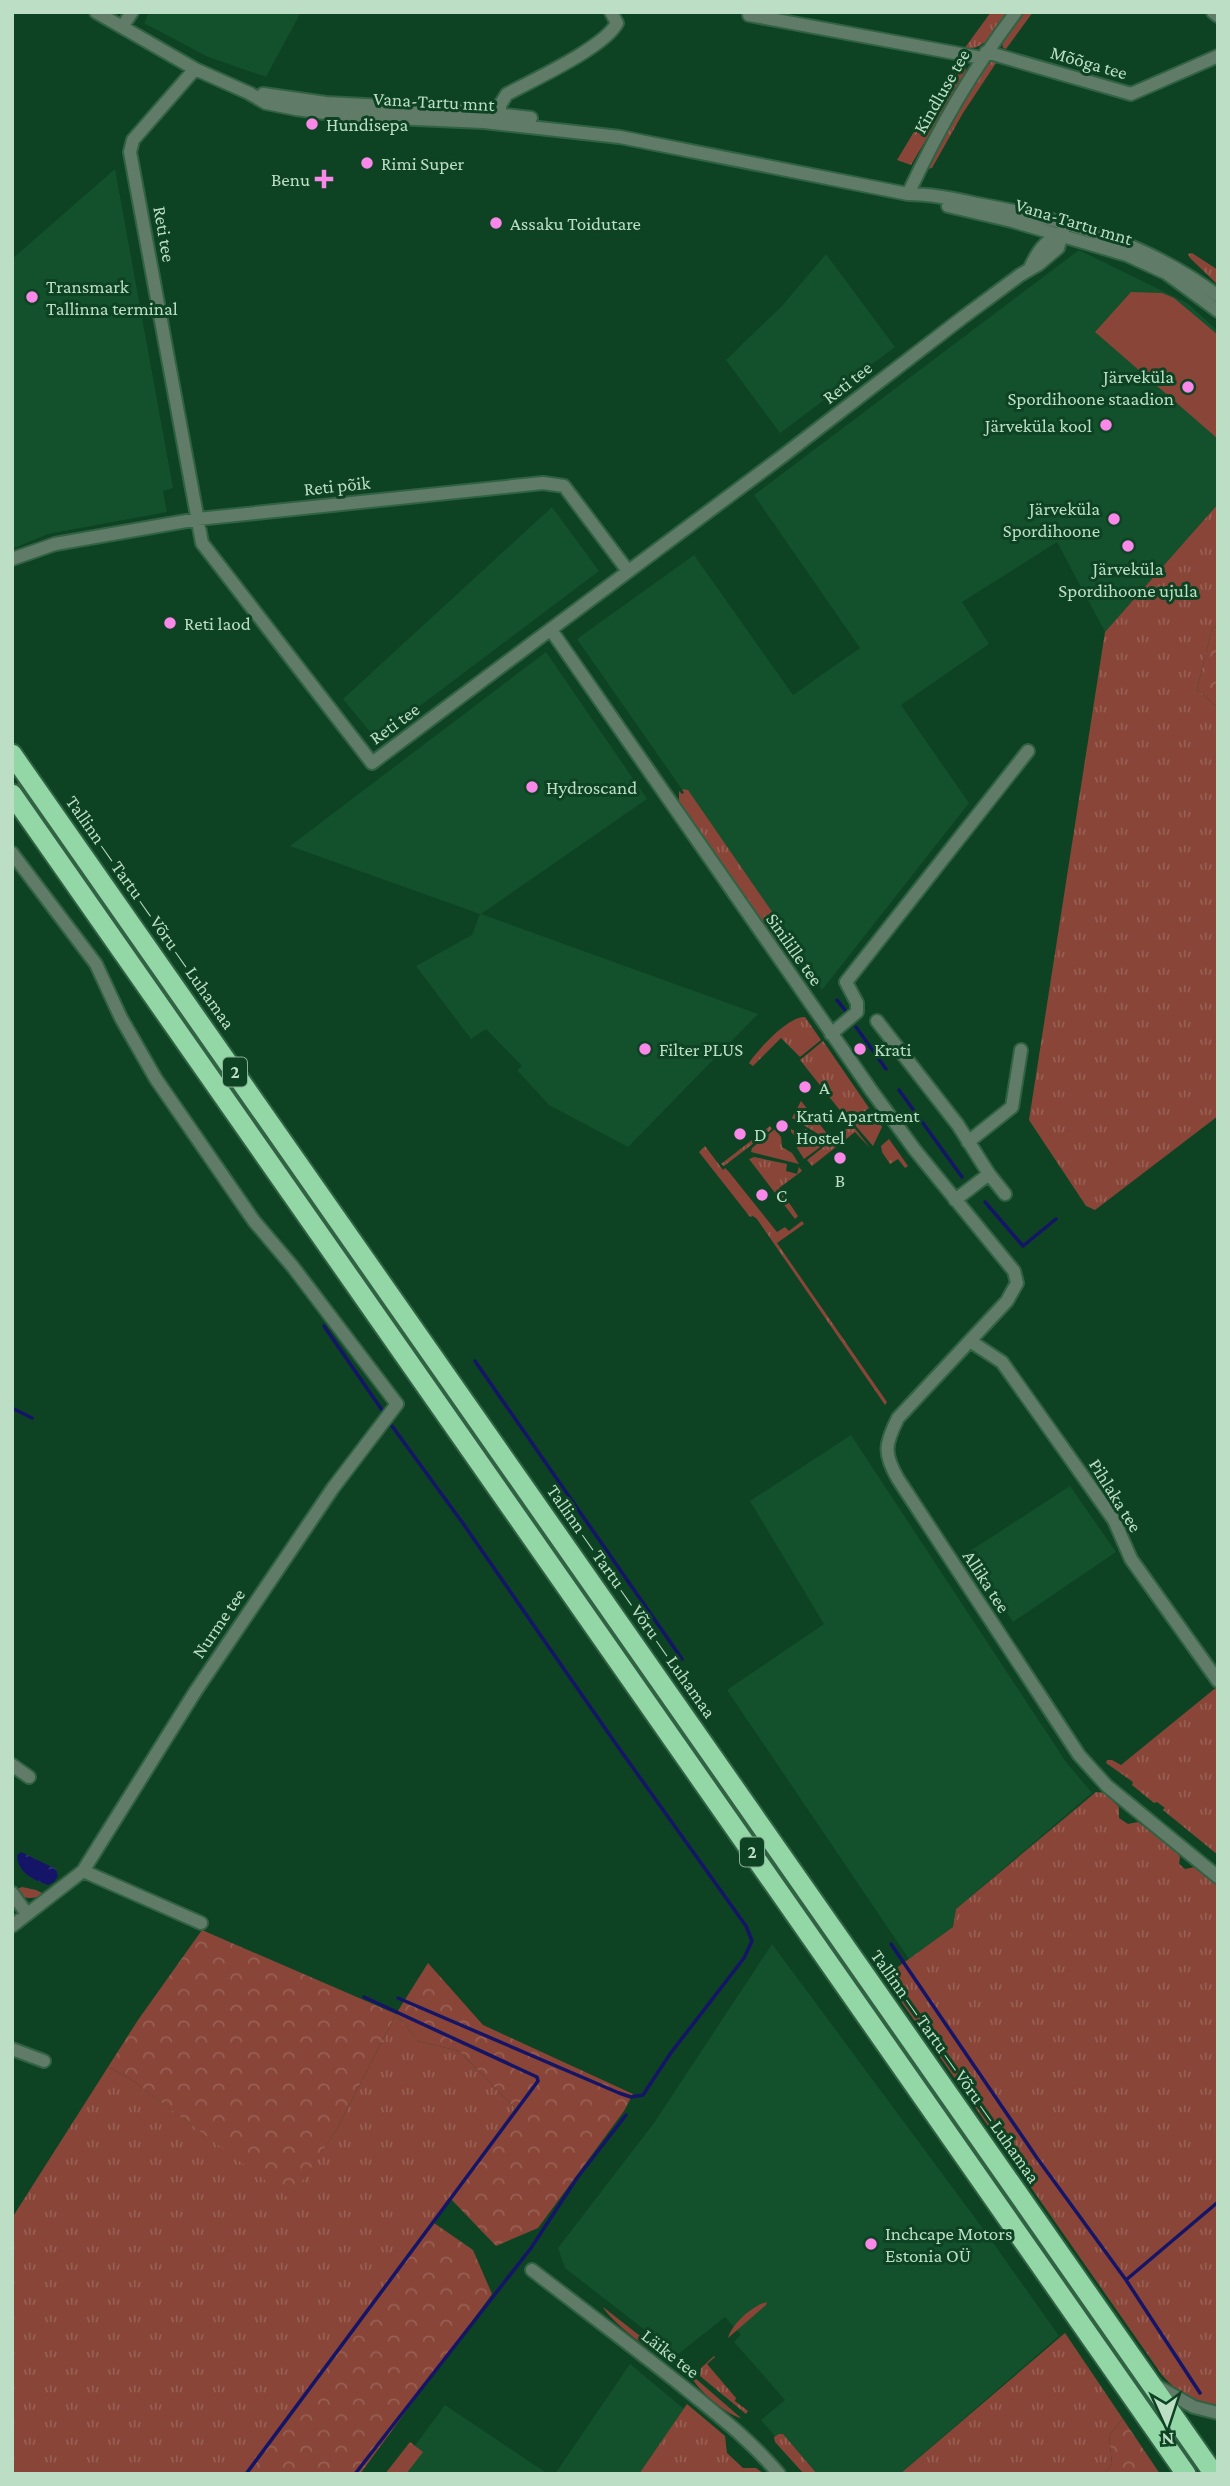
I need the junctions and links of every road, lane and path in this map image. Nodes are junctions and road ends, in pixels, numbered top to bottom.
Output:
1 (96, 12) edge
2 (132, 12) edge
3 (611, 12) edge
4 (1016, 12) edge
5 (1213, 12) edge
6 (749, 15) dead end
7 (1218, 16) edge
8 (122, 27) junction
9 (984, 55) junction
10 (1218, 56) edge
11 (195, 69) junction
12 (249, 93) junction
13 (500, 114) junction
14 (620, 137) junction
15 (908, 194) junction
16 (1063, 229) junction
17 (1218, 296) edge
18 (1218, 311) edge
19 (198, 519) junction
20 (12, 559) edge
21 (628, 571) junction
22 (551, 630) junction
23 (1028, 751) dead end
24 (12, 754) edge
25 (12, 794) edge
26 (12, 813) edge
27 (12, 853) edge
28 (75, 884) junction
29 (877, 1021) dead end
30 (831, 1034) junction
31 (1021, 1049) dead end
32 (968, 1142) junction
33 (989, 1174) junction
34 (1005, 1194) dead end
35 (955, 1200) junction
36 (1017, 1283) joint
37 (970, 1340) junction
38 (1218, 1681) edge
39 (12, 1765) edge
40 (29, 1777) dead end
41 (83, 1871) junction
42 (1218, 1877) edge
43 (12, 1893) edge
44 (27, 1914) junction
45 (201, 1923) dead end
46 (12, 1924) edge
47 (12, 2049) edge
48 (44, 2061) dead end
49 (532, 2270) dead end
50 (1149, 2381) junction
51 (1218, 2413) edge
52 (779, 2474) edge
53 (1186, 2474) edge
54 (1214, 2474) edge

1 - 8 street, Vana-Tartu mnt
2 - 8 street
3 - 13 street
4 - 9 street, Kindluse tee
5 - 7 street
6 - 9 street, Mõõga tee
8 - 11 street, Vana-Tartu mnt
9 - 10 street, Mõõga tee
9 - 15 street, Kindluse tee
11 - 12 street, Vana-Tartu mnt
11 - 19 street, Reti tee
12 - 13 street, Vana-Tartu mnt
12 - 14 street, Vana-Tartu mnt
13 - 14 street, Vana-Tartu mnt
14 - 15 street, Vana-Tartu mnt
15 - 16 street, Vana-Tartu mnt
16 - 17 street, Vana-Tartu mnt
16 - 18 street, Vana-Tartu mnt
16 - 21 street, Reti tee
19 - 20 street, Reti põik
19 - 21 street, Reti põik
19 - 22 street, Reti tee
21 - 22 street, Reti tee
22 - 30 street, Sinilille tee
23 - 30 street
24 - 50 highway, Tallinn — Tartu — Võru — Luhamaa / 2
25 - 28 highway, 2
26 - 28 highway
27 - 41 street, Nurme tee
28 - 53 highway, 2
29 - 32 street
30 - 35 street, Sinilille tee
31 - 32 street
32 - 33 street
33 - 34 street
33 - 35 street
35 - 36 street, Sinilille tee
36 - 37 street, Allika tee
37 - 38 street, Pihlaka tee
37 - 42 street, Allika tee
39 - 40 street
41 - 44 street
41 - 45 street
43 - 44 street
44 - 46 street
47 - 48 street
49 - 52 street, Läike tee
50 - 51 street
50 - 54 highway, Tallinn — Tartu — Võru — Luhamaa / 2

